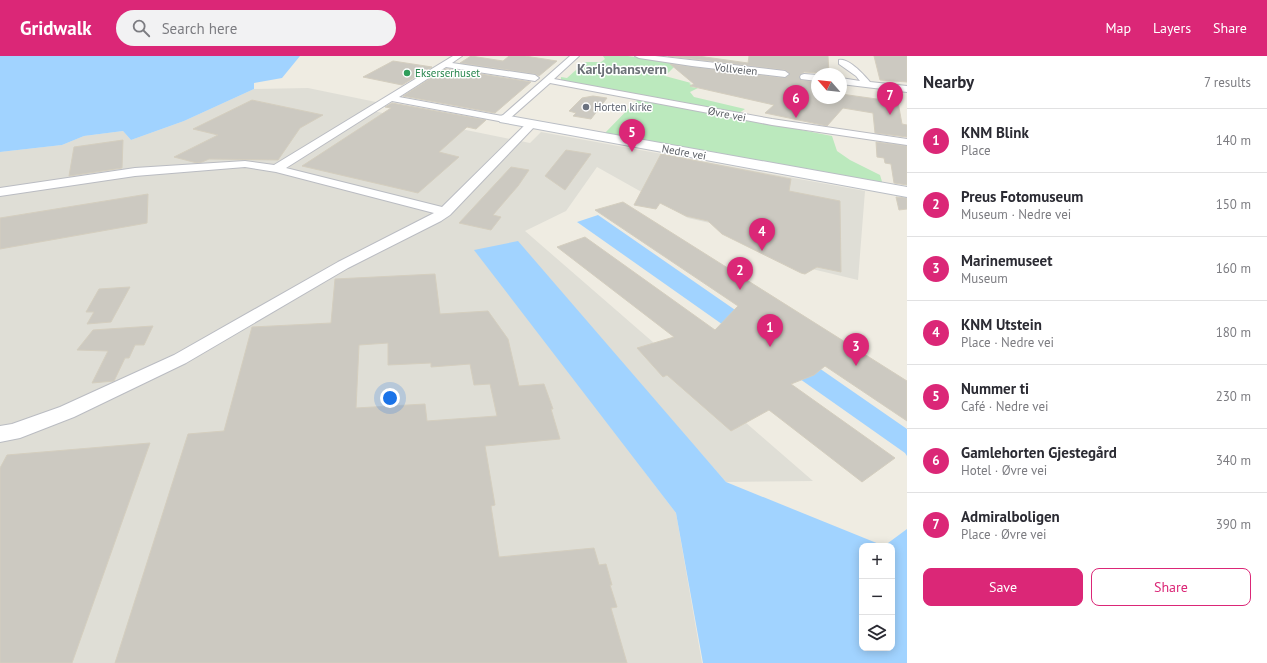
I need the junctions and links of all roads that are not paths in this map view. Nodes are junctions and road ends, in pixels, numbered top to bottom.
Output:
1 (458, 56) edge
2 (575, 56) edge
3 (639, 56) edge
4 (842, 62) dead end
5 (447, 63) junction
6 (785, 74) dead end
7 (540, 77) junction
8 (804, 77) dead end
9 (811, 78) edge
10 (847, 82) edge
11 (867, 84) junction
12 (907, 89) edge
13 (391, 98) junction
14 (504, 119) junction
15 (532, 124) junction
16 (907, 142) edge
17 (276, 169) junction
18 (0, 192) edge
19 (907, 192) edge
20 (446, 212) junction
21 (0, 434) edge

1 - 5 street
2 - 7 street
3 - 6 street, Vollveien
4 - 11 street
5 - 7 street, Øvre vei
5 - 13 street
7 - 14 street
7 - 16 street, Øvre vei
8 - 9 street
10 - 11 street
11 - 12 street
13 - 14 street, Nedre vei
13 - 17 street
14 - 15 main road, Nedre vei
15 - 19 main road, Nedre vei
15 - 20 street
17 - 18 street
17 - 20 street
20 - 21 street

